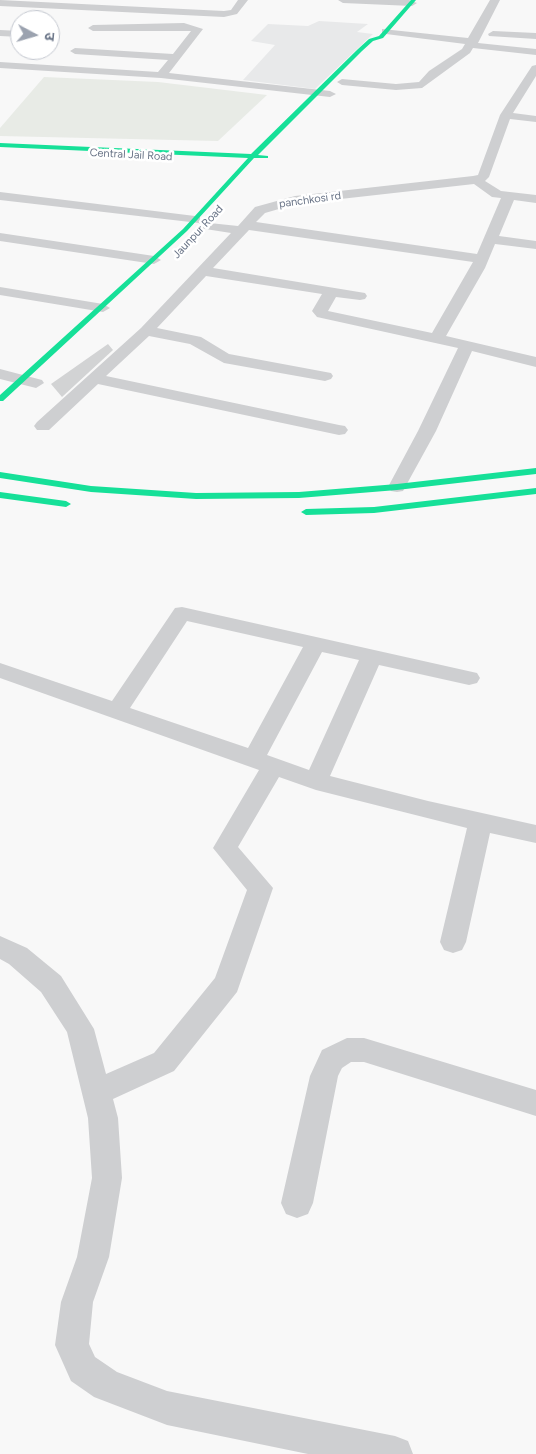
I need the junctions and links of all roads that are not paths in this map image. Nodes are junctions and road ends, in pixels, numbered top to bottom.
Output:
1 (116, 0) edge
2 (242, 0) edge
3 (343, 0) edge
4 (496, 0) edge
5 (35, 2) edge
6 (413, 2) edge
7 (0, 3) edge
8 (66, 6) junction
9 (108, 9) junction
10 (60, 13) edge
11 (145, 27) junction
12 (384, 34) junction
13 (536, 36) edge
14 (83, 40) junction
15 (473, 40) junction
16 (536, 52) edge
17 (127, 54) junction
18 (440, 57) dead end
19 (174, 58) junction
20 (452, 60) junction
21 (3, 68) edge
22 (536, 68) edge
23 (60, 69) junction
24 (160, 75) junction
25 (342, 82) junction
26 (317, 92) junction
27 (330, 94) junction
28 (520, 94) junction
29 (536, 96) edge
30 (506, 115) junction
31 (536, 119) edge
32 (0, 146) edge
33 (18, 148) junction
34 (0, 150) edge
35 (258, 159) junction
36 (476, 180) junction
37 (0, 196) edge
38 (509, 196) junction
39 (536, 199) edge
40 (199, 223) junction
41 (243, 227) junction
42 (0, 237) edge
43 (490, 239) junction
44 (536, 245) edge
45 (179, 252) dead end
46 (482, 259) junction
47 (154, 260) junction
48 (202, 271) junction
49 (0, 291) edge
50 (332, 291) junction
51 (360, 296) dead end
52 (103, 308) junction
53 (146, 331) junction
54 (436, 339) junction
55 (466, 347) junction
56 (536, 362) edge
57 (0, 374) edge
58 (326, 376) dead end
59 (95, 379) junction
60 (34, 381) junction
61 (0, 398) edge
62 (43, 426) dead end
63 (339, 430) dead end
64 (536, 471) edge
65 (0, 475) edge
66 (397, 487) junction
67 (536, 491) edge
68 (0, 495) edge
69 (80, 505) dead end
70 (294, 512) dead end
71 (316, 644) junction
72 (372, 656) junction
73 (0, 670) edge
74 (469, 678) dead end
75 (117, 710) junction
76 (263, 764) junction
77 (316, 781) junction
78 (480, 822) junction
79 (536, 834) edge
80 (453, 942) dead end
81 (0, 947) edge
82 (97, 1092) junction
83 (536, 1103) edge
84 (298, 1203) dead end
85 (395, 1454) edge

1 - 9 street
2 - 9 street
3 - 6 street
4 - 15 street
5 - 7 street
5 - 8 street
6 - 12 main road, Jaunpur Road
8 - 9 street
8 - 10 street
9 - 14 street
11 - 14 street
11 - 17 street
11 - 19 street
12 - 15 street
12 - 25 main road, Jaunpur Road
12 - 26 main road, Jaunpur Road
13 - 15 street
14 - 17 street
14 - 23 street
15 - 16 street
15 - 20 street
17 - 19 street
18 - 20 street
19 - 24 street
20 - 25 street
21 - 23 street
22 - 28 street
23 - 24 street
24 - 26 street
25 - 27 main road, Jaunpur Road
26 - 27 street
26 - 35 main road, Jaunpur Road
27 - 35 main road, Jaunpur Road
28 - 29 street
28 - 30 street
30 - 31 street
30 - 36 street
32 - 33 main road
33 - 34 main road, Central Jail Road
33 - 35 main road, Central Jail Road
35 - 40 main road, Jaunpur Road
36 - 38 street
36 - 41 street, panchkosi rd
37 - 40 street
38 - 39 street
38 - 43 street
40 - 41 street
40 - 45 main road, Jaunpur Road
40 - 47 main road, Jaunpur Road
41 - 46 street
41 - 48 street, panchkosi rd
42 - 47 street
43 - 44 street
43 - 46 street
46 - 54 street
47 - 52 main road, Jaunpur Road
48 - 50 street
48 - 53 street, panchkosi rd
49 - 52 street
50 - 51 street
50 - 54 street
52 - 60 main road, Jaunpur Road
53 - 58 street
53 - 59 street, panchkosi rd
54 - 55 street
55 - 56 street
55 - 66 street
57 - 60 street
59 - 62 street, panchkosi rd
59 - 63 street
60 - 61 main road, Jaunpur Road
64 - 66 main road
65 - 66 main road
67 - 70 main road
68 - 69 main road
71 - 72 street
71 - 75 street
71 - 76 street
72 - 74 street
72 - 77 street
73 - 75 street
75 - 76 street
76 - 77 street
76 - 82 street
77 - 78 street
78 - 79 street
78 - 80 street
81 - 82 street
82 - 85 street
83 - 84 street

